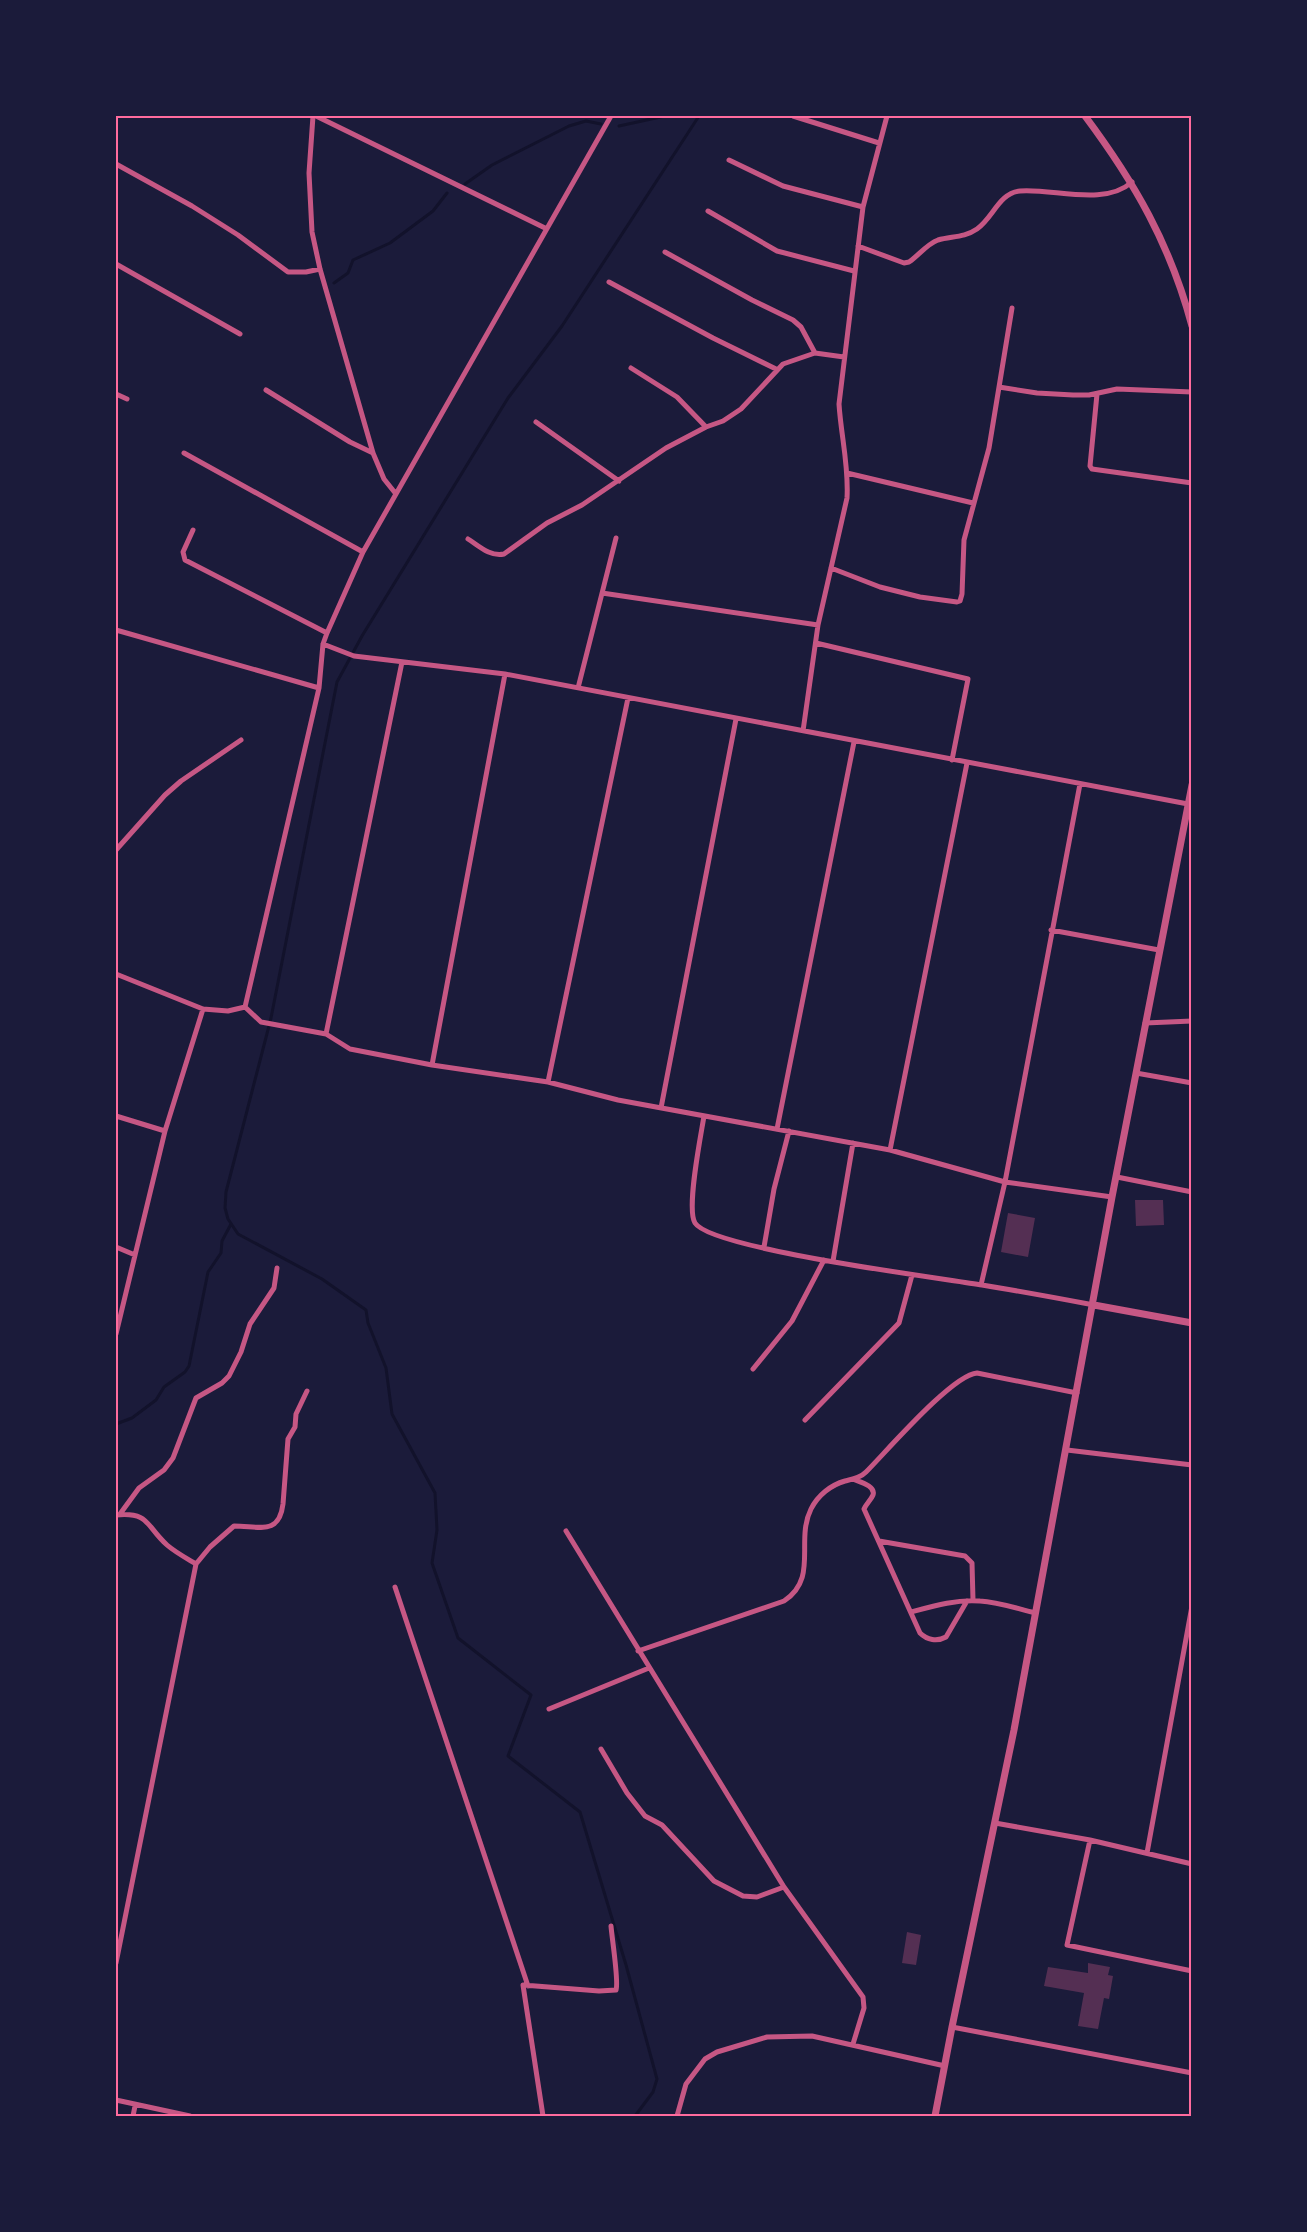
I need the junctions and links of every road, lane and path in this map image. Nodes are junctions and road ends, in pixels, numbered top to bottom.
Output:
1 (314, 116) edge
2 (611, 116) edge
3 (793, 116) edge
4 (887, 116) edge
5 (1085, 116) edge
6 (879, 144) junction
7 (729, 160) dead end
8 (116, 164) edge
9 (1132, 182) junction
10 (863, 207) junction
11 (708, 211) dead end
12 (545, 228) junction
13 (858, 246) junction
14 (665, 252) dead end
15 (116, 264) edge
16 (320, 269) junction
17 (854, 271) junction
18 (609, 282) dead end
19 (1012, 308) dead end
20 (1191, 326) edge
21 (240, 334) dead end
22 (815, 353) junction
23 (844, 357) junction
24 (631, 368) dead end
25 (776, 369) junction
26 (999, 387) junction
27 (266, 390) dead end
28 (1191, 392) edge
29 (116, 394) edge
30 (1097, 394) junction
31 (127, 399) dead end
32 (536, 422) dead end
33 (706, 427) junction
34 (184, 453) dead end
35 (373, 453) junction
36 (848, 472) junction
37 (619, 481) junction
38 (1191, 483) edge
39 (396, 495) junction
40 (973, 503) junction
41 (193, 531) dead end
42 (616, 538) dead end
43 (468, 539) dead end
44 (363, 552) junction
45 (831, 568) junction
46 (602, 593) junction
47 (818, 625) junction
48 (116, 630) edge
49 (327, 633) junction
50 (816, 643) junction
51 (323, 644) junction
52 (402, 662) junction
53 (505, 674) junction
54 (319, 688) junction
55 (578, 688) junction
56 (628, 698) junction
57 (736, 718) junction
58 (803, 731) junction
59 (242, 740) dead end
60 (854, 742) junction
61 (952, 760) junction
62 (967, 763) junction
63 (1080, 784) junction
64 (1191, 786) edge
65 (1188, 804) junction
66 (116, 850) edge
67 (1052, 930) junction
68 (1159, 950) junction
69 (116, 974) edge
70 (245, 1007) junction
71 (203, 1009) junction
72 (1191, 1021) edge
73 (1145, 1023) junction
74 (326, 1034) junction
75 (432, 1065) junction
76 (1136, 1073) junction
77 (549, 1082) junction
78 (1191, 1083) edge
79 (662, 1108) junction
80 (116, 1116) edge
81 (704, 1116) junction
82 (777, 1129) junction
83 (165, 1131) junction
84 (789, 1131) junction
85 (853, 1143) junction
86 (890, 1150) junction
87 (1117, 1177) junction
88 (1005, 1182) junction
89 (1191, 1192) edge
90 (1112, 1197) junction
91 (116, 1247) edge
92 (764, 1247) junction
93 (135, 1255) junction
94 (824, 1260) junction
95 (833, 1262) junction
96 (277, 1268) dead end
97 (912, 1275) junction
98 (981, 1285) junction
99 (1094, 1305) junction
100 (1191, 1323) edge
101 (116, 1334) edge
102 (753, 1369) dead end
103 (307, 1391) dead end
104 (1077, 1393) junction
105 (805, 1420) dead end
106 (1067, 1450) junction
107 (1191, 1465) edge
108 (853, 1479) junction
109 (118, 1515) edge
110 (566, 1531) dead end
111 (879, 1541) junction
112 (196, 1564) junction
113 (395, 1587) dead end
114 (970, 1601) junction
115 (1191, 1606) edge
116 (910, 1612) junction
117 (1036, 1613) junction
118 (638, 1651) junction
119 (649, 1668) junction
120 (549, 1709) dead end
121 (601, 1749) dead end
122 (995, 1823) junction
123 (1090, 1840) junction
124 (1147, 1853) junction
125 (1191, 1864) edge
126 (783, 1887) junction
127 (611, 1926) dead end
128 (116, 1963) edge
129 (1191, 1971) edge
130 (528, 1986) junction
131 (952, 2027) junction
132 (853, 2044) junction
133 (945, 2066) junction
134 (1191, 2073) edge
135 (116, 2100) edge
136 (135, 2106) junction
137 (133, 2116) edge
138 (190, 2116) edge
139 (543, 2116) edge
140 (677, 2116) edge
141 (935, 2116) edge

1 - 12 street
1 - 16 street
2 - 12 street
3 - 6 street
4 - 6 street
5 - 9 street
6 - 10 street
7 - 10 street
8 - 16 street
9 - 13 street
9 - 20 street
10 - 13 street
11 - 17 street
12 - 39 street
13 - 17 street
14 - 22 street
15 - 21 street
16 - 35 street
17 - 23 street
18 - 25 street
19 - 26 street
22 - 23 street
22 - 25 street
23 - 36 street
24 - 33 street
25 - 33 street
26 - 30 street
26 - 40 street
27 - 35 street
28 - 30 street
29 - 31 street
30 - 38 street
32 - 37 street
33 - 37 street
34 - 44 street
35 - 39 street
36 - 40 street
36 - 45 street
37 - 43 street
39 - 44 street
40 - 45 street
41 - 49 street
42 - 46 street
44 - 49 street
45 - 47 street
46 - 47 street
46 - 55 street
47 - 50 street
48 - 54 street
49 - 51 street
50 - 58 street
50 - 61 street
51 - 52 street
51 - 54 street
52 - 53 street
52 - 74 street
53 - 55 street
53 - 75 street
54 - 70 street
55 - 56 street
56 - 57 street
56 - 77 street
57 - 58 street
57 - 79 street
58 - 60 street
59 - 66 street
60 - 61 street
60 - 82 street
61 - 62 street
62 - 63 street
62 - 86 street
63 - 65 street
63 - 67 street
64 - 65 street
65 - 68 street
67 - 68 street
67 - 88 street
68 - 73 street
69 - 71 street
70 - 71 street
70 - 74 street
71 - 83 street
72 - 73 street
73 - 76 street
74 - 75 street
75 - 77 street
76 - 78 street
76 - 87 street
77 - 79 street
79 - 81 street
80 - 83 street
81 - 82 street
81 - 92 street
82 - 84 street
83 - 93 street
84 - 85 street
84 - 92 street
85 - 86 street
85 - 95 street
86 - 88 street
87 - 89 street
87 - 90 street
88 - 90 street
88 - 98 street
90 - 99 street
91 - 93 street
92 - 94 street
93 - 101 street
94 - 95 street
94 - 102 street
95 - 97 street
96 - 109 street
97 - 98 street
97 - 105 street
98 - 99 street
99 - 100 street
99 - 104 street
103 - 112 street
104 - 106 street
104 - 108 street
106 - 107 street
106 - 117 street
108 - 111 street
108 - 118 street
109 - 112 street
110 - 118 street
111 - 114 street
111 - 116 street
112 - 128 street
113 - 130 street
114 - 116 street
114 - 116 street
114 - 117 street
115 - 124 street
117 - 122 street
118 - 119 street
119 - 120 street
119 - 126 street
121 - 126 street
122 - 123 street
122 - 131 street
123 - 124 street
123 - 129 street
124 - 125 street
126 - 132 street
127 - 130 street
130 - 139 street
131 - 133 street
131 - 134 street
132 - 133 street
132 - 140 street
133 - 141 street
135 - 136 street
136 - 137 street
136 - 138 street

